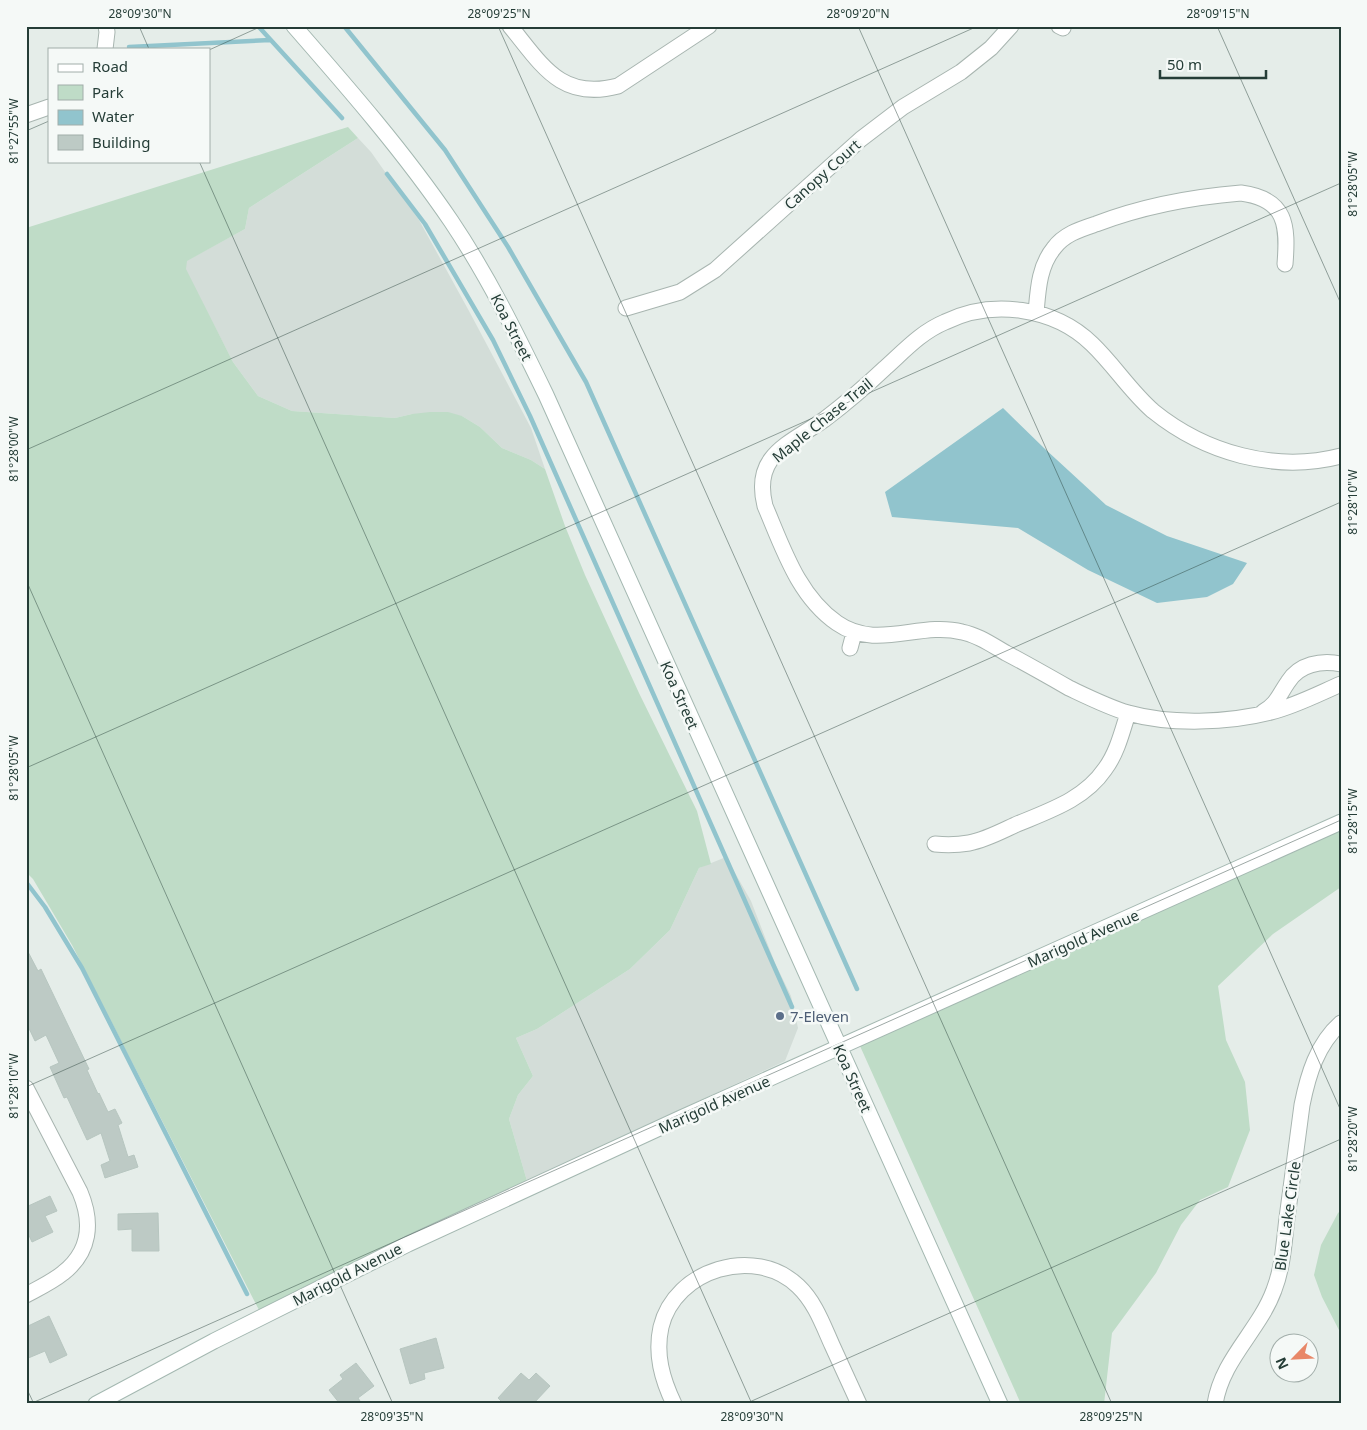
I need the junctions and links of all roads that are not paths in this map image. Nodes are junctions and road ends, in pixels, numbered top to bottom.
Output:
1 (106, 26) edge
2 (294, 26) edge
3 (510, 26) edge
4 (708, 26) edge
5 (1011, 26) edge
6 (105, 48) edge
7 (48, 107) edge
8 (26, 115) edge
9 (1285, 264) dead end
10 (626, 308) dead end
11 (1036, 313) junction
12 (1341, 456) edge
13 (854, 633) junction
14 (850, 648) dead end
15 (1341, 664) edge
16 (1341, 684) edge
17 (1128, 713) junction
18 (1254, 716) junction
19 (1341, 822) edge
20 (935, 844) dead end
21 (1341, 1023) edge
22 (839, 1047) junction
23 (26, 1088) edge
24 (26, 1295) edge
25 (96, 1404) edge
26 (674, 1404) edge
27 (859, 1404) edge
28 (1000, 1404) edge
29 (1215, 1404) edge

1 - 6 street
2 - 22 street, Koa Street
3 - 4 street
5 - 10 street, Canopy Court
7 - 8 street
9 - 11 street
11 - 12 street, Maple Chase Trail
11 - 13 street, Maple Chase Trail
13 - 14 street
13 - 17 street, Maple Chase Trail
15 - 18 street
16 - 18 street, Maple Chase Trail
17 - 18 street, Maple Chase Trail
17 - 20 street
19 - 22 street, Marigold Avenue
21 - 29 street, Blue Lake Circle
22 - 25 street, Marigold Avenue
22 - 28 street, Koa Street
23 - 24 street
26 - 27 street

